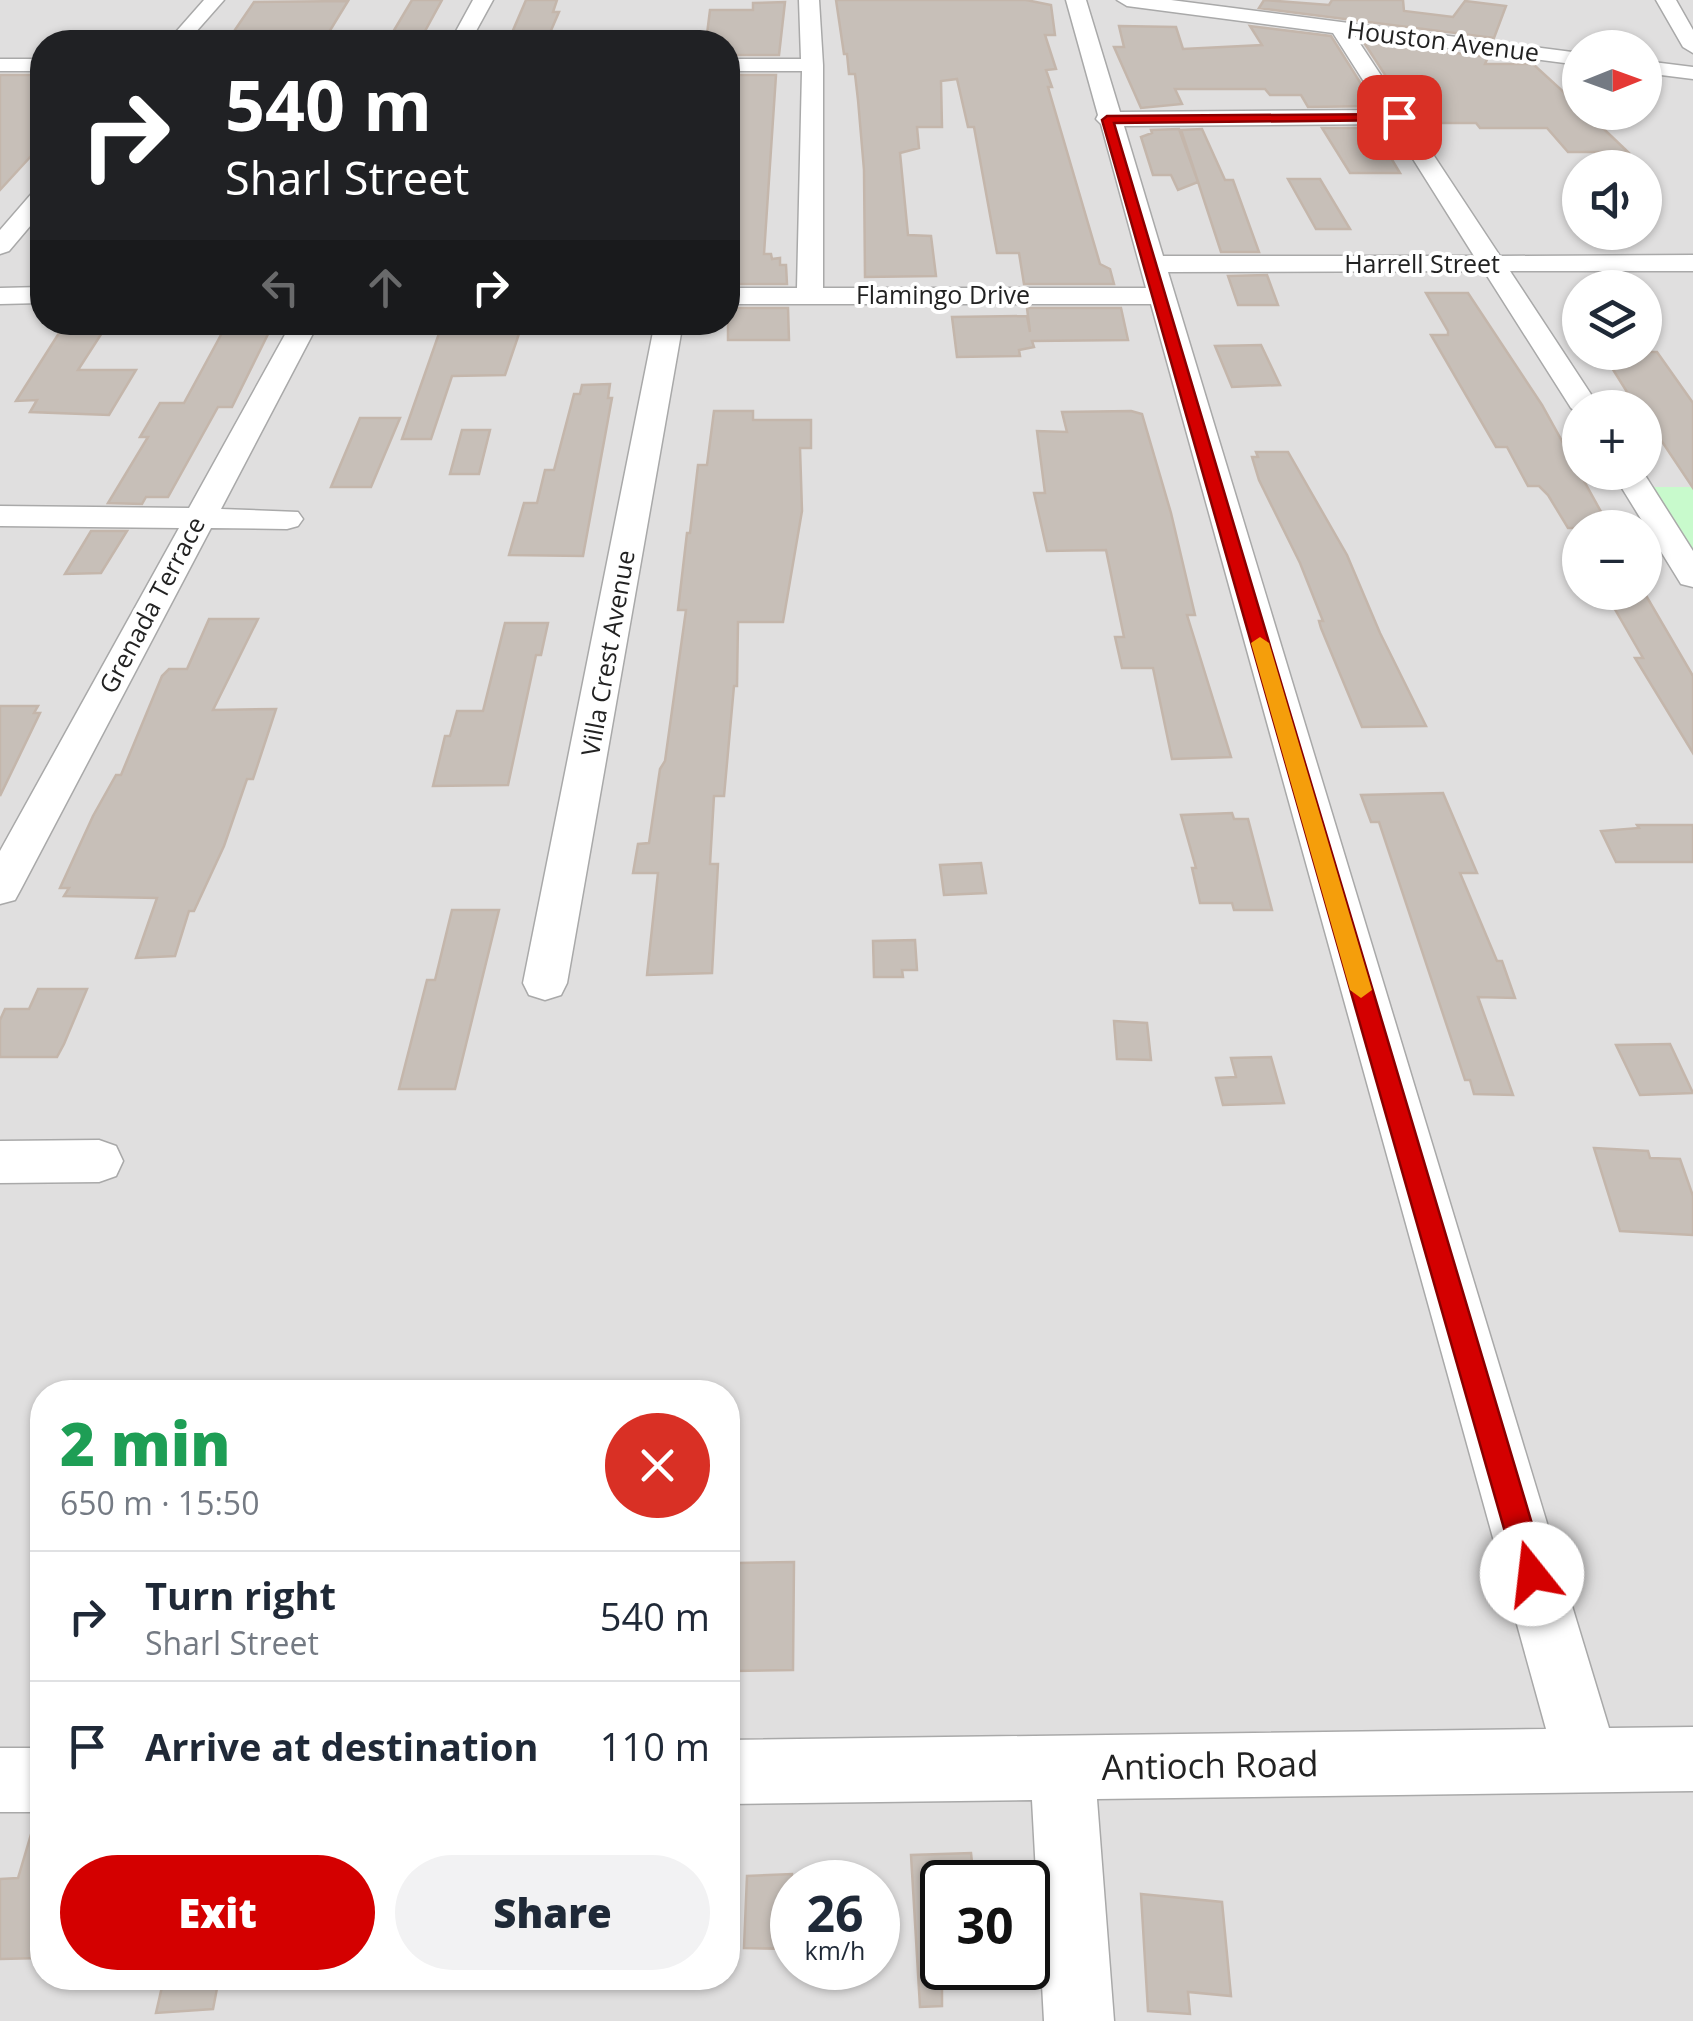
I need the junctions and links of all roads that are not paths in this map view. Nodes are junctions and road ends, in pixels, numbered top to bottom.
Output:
1 (214, 0) edge
2 (483, 0) edge
3 (809, 0) edge
4 (1076, 0) edge
5 (1128, 0) edge
6 (1666, 0) edge
7 (1232, 7) edge
8 (1339, 27) junction
9 (188, 30) edge
10 (467, 30) edge
11 (1693, 47) edge
12 (1562, 55) edge
13 (740, 64) edge
14 (813, 64) junction
15 (0, 65) edge
16 (30, 65) edge
17 (1662, 69) edge
18 (1693, 73) edge
19 (1399, 117) junction
20 (1107, 120) junction
21 (30, 211) edge
22 (0, 246) edge
23 (1693, 263) edge
24 (1495, 264) junction
25 (1154, 280) junction
26 (810, 295) junction
27 (0, 296) edge
28 (30, 296) edge
29 (740, 296) edge
30 (299, 335) edge
31 (667, 335) edge
32 (1575, 390) edge
33 (1638, 490) edge
34 (201, 515) junction
35 (0, 516) edge
36 (286, 519) dead end
37 (1693, 577) edge
38 (0, 889) edge
39 (546, 984) dead end
40 (99, 1161) dead end
41 (0, 1162) edge
42 (1693, 1759) edge
43 (1587, 1762) junction
44 (1062, 1768) junction
45 (740, 1772) edge
46 (0, 1780) edge
47 (30, 1780) edge
48 (1079, 2021) edge

1 - 9 street
2 - 10 street
3 - 14 street
4 - 20 street
5 - 7 street, Houston Avenue
6 - 11 street
7 - 8 street, Houston Avenue
8 - 12 street, Houston Avenue
8 - 19 street
13 - 14 street
14 - 26 street
15 - 16 street
17 - 18 street
19 - 20 street
19 - 24 street
20 - 25 street
21 - 22 street
23 - 24 street, Harrell Street
24 - 25 street, Harrell Street
24 - 32 street
25 - 26 street, Flamingo Drive
25 - 43 street
26 - 29 street, Flamingo Drive
27 - 28 street
30 - 34 street, Grenada Terrace
31 - 39 street, Villa Crest Avenue
33 - 37 street
34 - 35 street
34 - 36 street
34 - 38 street, Grenada Terrace
40 - 41 street
42 - 43 street, Antioch Road
43 - 44 street, Antioch Road
44 - 45 street, Antioch Road
44 - 48 street
46 - 47 street

